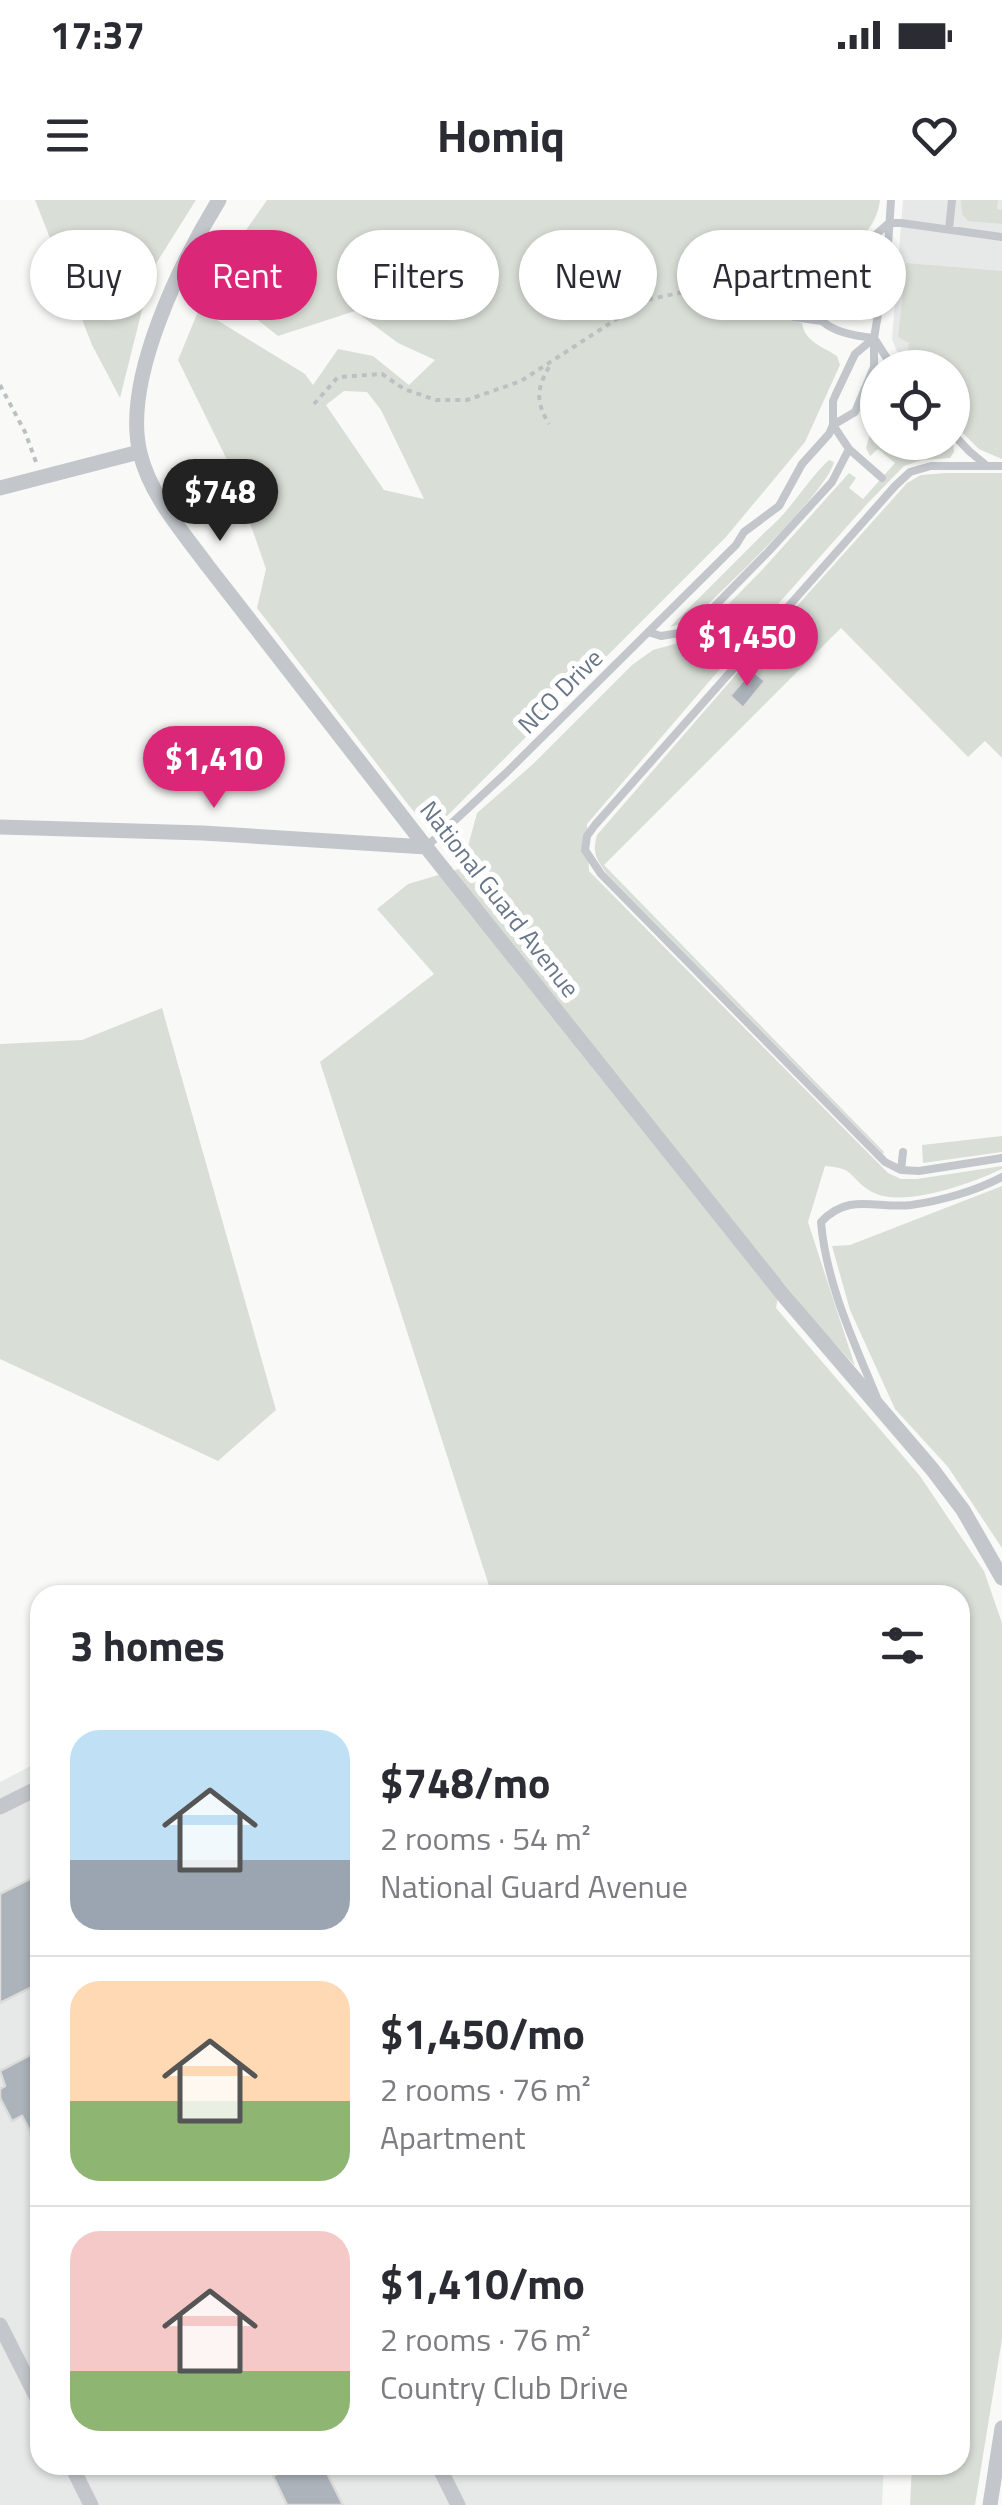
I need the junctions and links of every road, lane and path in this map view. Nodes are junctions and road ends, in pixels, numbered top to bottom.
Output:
1 (219, 200) edge
2 (891, 200) edge
3 (952, 200) edge
4 (889, 224) junction
5 (950, 229) junction
6 (1002, 236) edge
7 (677, 292) edge
8 (816, 320) edge
9 (822, 321) junction
10 (874, 338) junction
11 (882, 350) edge
12 (551, 363) junction
13 (0, 385) edge
14 (314, 404) dead end
15 (549, 424) dead end
16 (834, 425) junction
17 (849, 449) junction
18 (140, 452) junction
19 (970, 452) edge
20 (987, 466) junction
21 (1002, 466) edge
22 (41, 478) junction
23 (882, 478) dead end
24 (0, 488) edge
25 (648, 632) junction
26 (0, 826) edge
27 (426, 847) junction
28 (903, 1152) dead end
29 (1002, 1158) edge
30 (901, 1170) junction
31 (1002, 1177) edge
32 (885, 1416) junction
33 (1002, 1578) edge
34 (30, 1792) edge
35 (0, 1808) edge
36 (0, 2325) edge
37 (30, 2384) edge
38 (1002, 2428) edge
39 (76, 2475) edge
40 (443, 2475) edge
41 (91, 2505) edge
42 (458, 2505) edge
43 (990, 2505) edge

1 - 18 street, National Guard Avenue
2 - 4 lane, NCO Drive
3 - 5 lane
4 - 5 lane
4 - 9 lane
4 - 10 lane, NCO Drive
5 - 6 lane
7 - 12 path
8 - 9 lane
9 - 10 lane
10 - 11 lane
10 - 16 lane, NCO Drive
10 - 16 lane, NCO Drive
12 - 14 path
12 - 15 path
13 - 22 path
16 - 17 lane
16 - 25 lane, NCO Drive
17 - 23 lane
17 - 25 lane
18 - 22 street
18 - 27 street, National Guard Avenue
19 - 20 lane
20 - 21 lane
20 - 30 lane
22 - 24 street
25 - 27 lane, NCO Drive
26 - 27 street
27 - 32 street, National Guard Avenue
28 - 30 lane
29 - 30 lane
31 - 32 lane
32 - 33 street, National Guard Avenue
34 - 35 street
36 - 37 street
38 - 43 street
39 - 41 street
40 - 42 street

